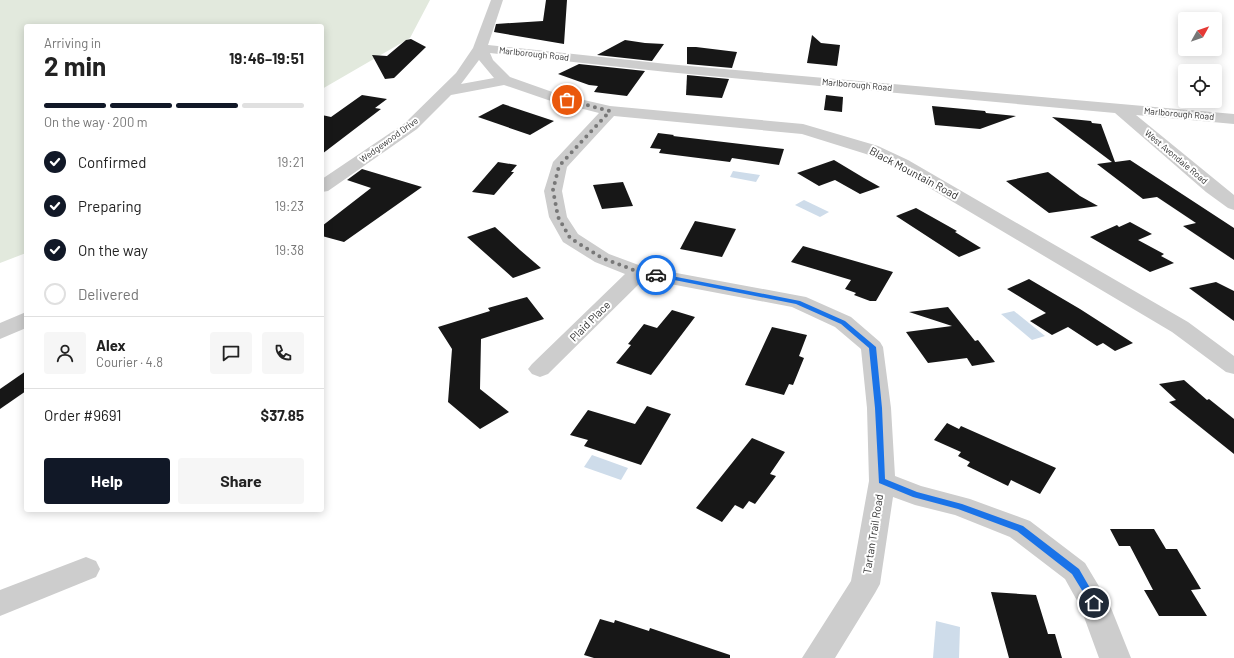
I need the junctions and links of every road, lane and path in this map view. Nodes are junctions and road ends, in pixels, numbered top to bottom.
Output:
1 (497, 0) edge
2 (480, 48) junction
3 (505, 80) junction
4 (448, 91) junction
5 (1120, 109) junction
6 (610, 111) junction
7 (1234, 119) edge
8 (324, 186) edge
9 (1234, 204) edge
10 (639, 272) junction
11 (24, 320) edge
12 (0, 332) edge
13 (1234, 366) edge
14 (540, 369) dead end
15 (882, 481) junction
16 (86, 569) dead end
17 (0, 602) edge
18 (818, 658) edge
19 (1115, 658) edge

1 - 2 street
2 - 3 street, Black Mountain Road
2 - 4 street, Wedgewood Drive
2 - 5 street, Marlborough Road
3 - 4 street
3 - 6 street, Black Mountain Road
4 - 8 street, Wedgewood Drive
5 - 7 street, Marlborough Road
5 - 9 street, West Avondale Road
6 - 10 street, Tartan Trail Road
6 - 13 street, Black Mountain Road
10 - 14 street, Plaid Place
10 - 15 street, Tartan Trail Road
11 - 12 street
15 - 18 street, Tartan Trail Road
15 - 19 street
16 - 17 street

